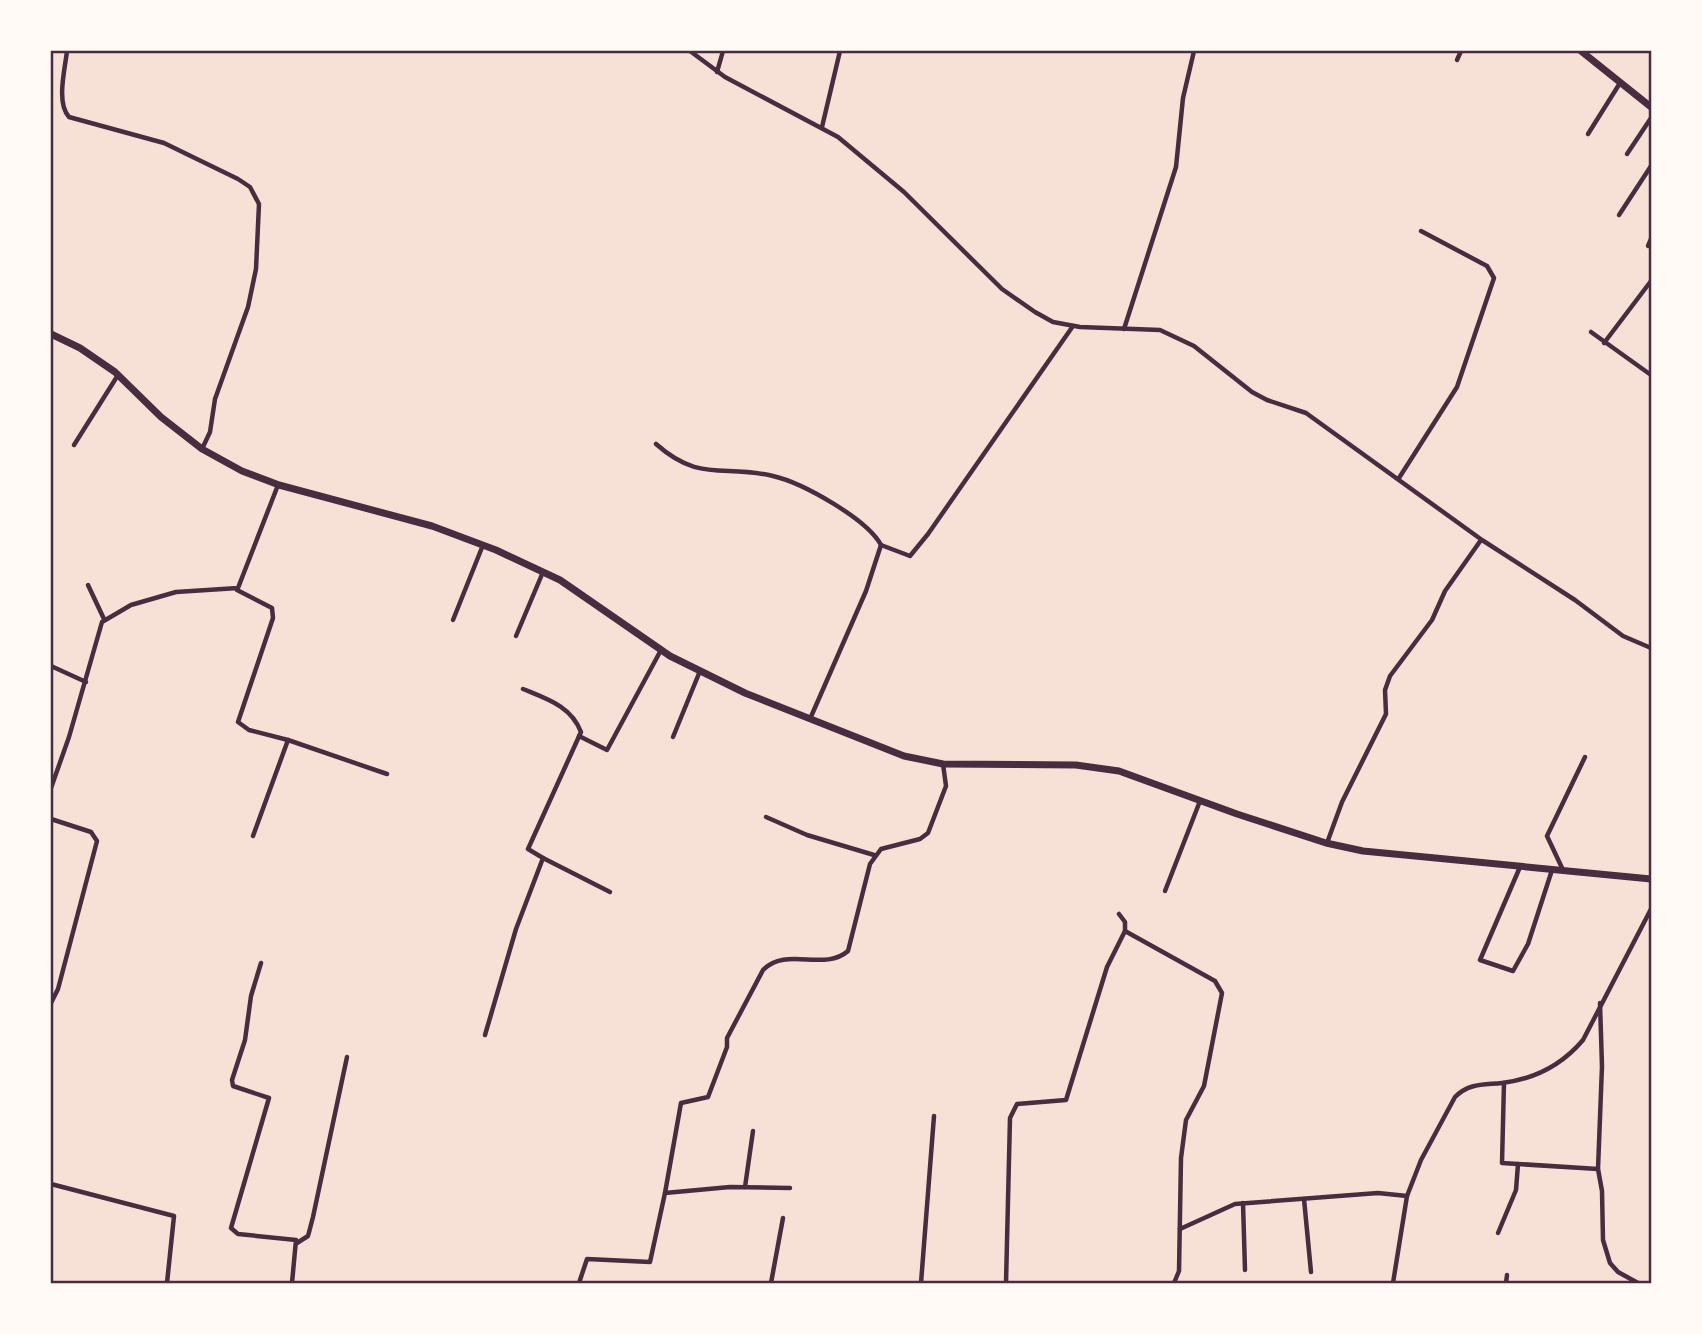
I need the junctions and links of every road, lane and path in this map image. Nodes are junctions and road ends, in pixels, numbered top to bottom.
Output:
1 (67, 51) edge
2 (690, 51) edge
3 (723, 51) edge
4 (840, 51) edge
5 (1194, 51) edge
6 (1461, 51) edge
7 (1581, 51) edge
8 (1457, 60) dead end
9 (718, 72) junction
10 (1621, 82) junction
11 (1651, 107) edge
12 (1651, 118) edge
13 (822, 127) junction
14 (1588, 134) dead end
15 (1627, 155) dead end
16 (1651, 166) edge
17 (1619, 215) dead end
18 (1422, 231) dead end
19 (1651, 239) edge
20 (1648, 246) dead end
21 (1651, 281) edge
22 (1073, 326) junction
23 (1124, 329) junction
24 (1591, 332) dead end
25 (51, 334) edge
26 (1604, 342) junction
27 (118, 375) junction
28 (1651, 375) edge
29 (656, 444) dead end
30 (74, 445) dead end
31 (202, 449) junction
32 (1399, 478) junction
33 (278, 485) junction
34 (1482, 540) junction
35 (483, 545) junction
36 (881, 545) junction
37 (543, 571) junction
38 (88, 585) dead end
39 (236, 590) junction
40 (104, 619) junction
41 (453, 621) dead end
42 (516, 636) dead end
43 (1651, 648) edge
44 (661, 650) junction
45 (51, 666) edge
46 (700, 671) junction
47 (86, 682) junction
48 (523, 689) dead end
49 (810, 719) junction
50 (579, 736) junction
51 (673, 737) dead end
52 (288, 740) junction
53 (1585, 757) dead end
54 (943, 765) junction
55 (387, 774) dead end
56 (51, 788) edge
57 (1201, 800) junction
58 (766, 817) dead end
59 (51, 819) edge
60 (253, 836) dead end
61 (1326, 844) junction
62 (874, 855) junction
63 (543, 858) junction
64 (1520, 867) junction
65 (1552, 870) junction
66 (1564, 871) junction
67 (1651, 879) edge
68 (1165, 891) dead end
69 (610, 892) dead end
70 (1651, 909) edge
71 (1119, 914) dead end
72 (1125, 931) junction
73 (261, 963) dead end
74 (1600, 1002) junction
75 (51, 1003) edge
76 (485, 1035) dead end
77 (347, 1057) dead end
78 (1504, 1083) junction
79 (934, 1116) dead end
80 (753, 1131) dead end
81 (1518, 1164) junction
82 (1598, 1169) junction
83 (51, 1184) edge
84 (745, 1188) junction
85 (790, 1188) dead end
86 (665, 1193) junction
87 (1407, 1196) junction
88 (1304, 1199) junction
89 (1243, 1203) junction
90 (783, 1218) dead end
91 (1180, 1229) junction
92 (1498, 1233) dead end
93 (297, 1243) junction
94 (1245, 1270) dead end
95 (1311, 1272) dead end
96 (1507, 1275) dead end
97 (167, 1283) edge
98 (292, 1283) edge
99 (579, 1283) edge
100 (771, 1283) edge
101 (921, 1283) edge
102 (1006, 1283) edge
103 (1174, 1283) edge
104 (1393, 1283) edge
105 (1506, 1283) edge
106 (1638, 1283) edge

1 - 31 street
2 - 9 street
3 - 9 street
4 - 13 street
5 - 23 street
6 - 8 street
7 - 10 main road
9 - 13 street
10 - 11 main road
10 - 14 street
12 - 15 street
13 - 22 street
16 - 17 street
18 - 32 street
19 - 20 street
21 - 26 street
22 - 23 street
22 - 36 street
23 - 32 street
24 - 26 street
25 - 27 main road
26 - 28 street
27 - 30 street
27 - 31 main road
29 - 36 street
31 - 33 main road
32 - 34 street
33 - 35 main road
33 - 39 street
34 - 43 street
34 - 61 street
35 - 37 main road
35 - 41 street
36 - 49 street
37 - 42 street
37 - 44 main road
38 - 40 street
39 - 40 street
39 - 52 street
40 - 47 street
44 - 46 main road
44 - 50 street
45 - 47 street
46 - 49 main road
46 - 51 street
47 - 56 street
48 - 50 street
49 - 54 main road
50 - 63 street
52 - 55 street
52 - 60 street
53 - 66 street
54 - 57 main road
54 - 62 street
57 - 61 main road
57 - 68 street
58 - 62 street
59 - 75 street
61 - 64 main road
62 - 86 street
63 - 69 street
63 - 76 street
64 - 65 main road
64 - 65 street
65 - 66 main road
66 - 67 main road
70 - 74 street
71 - 72 street
72 - 91 street
72 - 102 street
73 - 93 street
74 - 78 street
74 - 82 street
77 - 93 street
78 - 81 street
78 - 87 street
79 - 101 street
80 - 84 street
81 - 82 street
81 - 92 street
82 - 106 street
83 - 97 street
84 - 85 street
84 - 86 street
86 - 99 street
87 - 88 street
87 - 104 street
88 - 89 street
88 - 95 street
89 - 91 street
89 - 94 street
90 - 100 street
91 - 103 street
93 - 98 street
96 - 105 street

